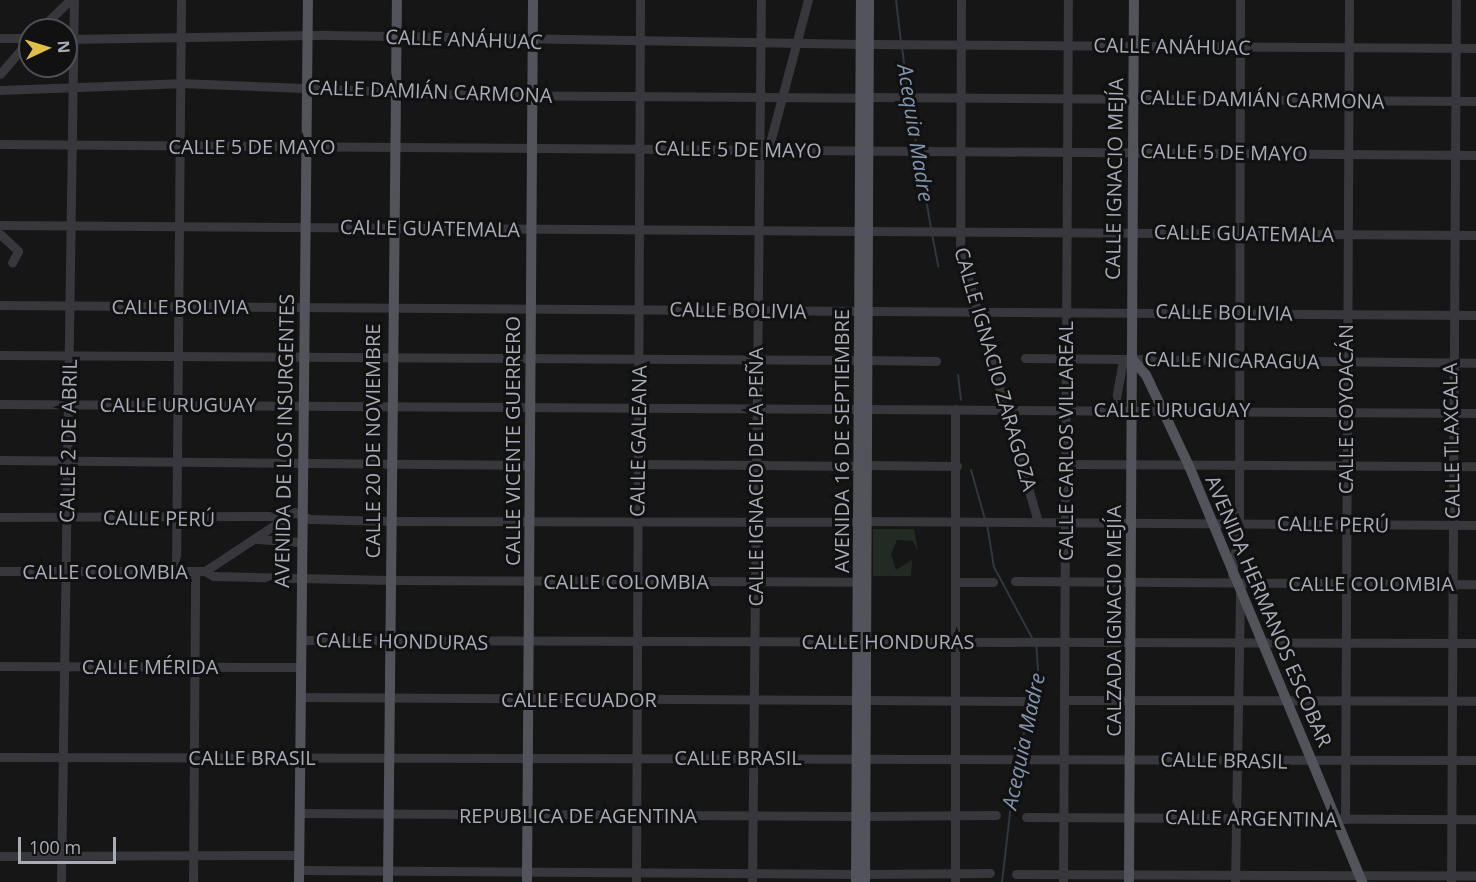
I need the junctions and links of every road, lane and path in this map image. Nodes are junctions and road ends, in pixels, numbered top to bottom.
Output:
1 (72, 0) edge
2 (181, 0) edge
3 (308, 0) edge
4 (397, 0) edge
5 (533, 0) edge
6 (640, 0) edge
7 (761, 0) edge
8 (808, 0) edge
9 (861, 0) edge
10 (869, 0) edge
11 (961, 0) edge
12 (1068, 0) edge
13 (1134, 0) edge
14 (1240, 0) edge
15 (1349, 0) edge
16 (1456, 0) edge
17 (52, 18) edge
18 (71, 18) edge
19 (307, 36) junction
20 (395, 37) junction
21 (0, 38) edge
22 (18, 39) edge
23 (78, 39) edge
24 (180, 39) junction
25 (532, 41) junction
26 (959, 43) junction
27 (640, 44) junction
28 (795, 44) junction
29 (865, 44) junction
30 (759, 45) junction
31 (1068, 45) junction
32 (1134, 45) junction
33 (1240, 47) junction
34 (1347, 48) junction
35 (1455, 48) junction
36 (1476, 48) edge
37 (18, 53) edge
38 (0, 74) edge
39 (72, 78) edge
40 (179, 83) junction
41 (306, 86) junction
42 (73, 88) junction
43 (394, 88) junction
44 (0, 90) edge
45 (532, 96) junction
46 (639, 96) junction
47 (756, 96) junction
48 (781, 96) junction
49 (958, 96) junction
50 (1067, 96) junction
51 (1133, 97) junction
52 (865, 98) junction
53 (1239, 99) junction
54 (1455, 101) junction
55 (1476, 101) edge
56 (1346, 102) junction
57 (0, 144) edge
58 (72, 144) junction
59 (178, 146) junction
60 (305, 146) junction
61 (393, 147) junction
62 (639, 147) junction
63 (532, 148) junction
64 (959, 149) junction
65 (756, 150) junction
66 (768, 150) junction
67 (864, 150) junction
68 (1066, 150) junction
69 (1132, 151) junction
70 (1240, 153) junction
71 (1347, 154) junction
72 (1454, 155) junction
73 (1476, 155) edge
74 (70, 225) junction
75 (177, 227) junction
76 (304, 227) junction
77 (1, 228) edge
78 (391, 228) junction
79 (531, 229) junction
80 (638, 229) junction
81 (756, 230) junction
82 (958, 230) junction
83 (864, 231) junction
84 (1066, 231) junction
85 (1131, 231) junction
86 (1240, 232) junction
87 (1452, 234) junction
88 (1346, 235) junction
89 (1476, 235) edge
90 (12, 263) dead end
91 (0, 305) edge
92 (69, 305) junction
93 (177, 306) junction
94 (303, 307) junction
95 (391, 307) junction
96 (531, 308) junction
97 (639, 309) junction
98 (756, 311) junction
99 (863, 311) junction
100 (1065, 311) junction
101 (1131, 311) junction
102 (978, 312) junction
103 (1240, 312) junction
104 (1345, 313) junction
105 (1451, 315) junction
106 (1476, 315) edge
107 (69, 354) junction
108 (177, 354) junction
109 (0, 355) edge
110 (302, 356) junction
111 (391, 357) junction
112 (530, 358) junction
113 (639, 358) junction
114 (756, 358) junction
115 (1024, 358) dead end
116 (1065, 359) junction
117 (1128, 359) junction
118 (863, 360) junction
119 (1239, 360) junction
120 (936, 361) dead end
121 (1345, 362) junction
122 (1451, 363) junction
123 (1476, 363) edge
124 (177, 403) junction
125 (0, 404) edge
126 (302, 404) junction
127 (69, 405) junction
128 (391, 405) junction
129 (639, 406) junction
130 (530, 407) junction
131 (755, 408) junction
132 (1008, 408) junction
133 (1065, 408) junction
134 (863, 409) junction
135 (960, 409) junction
136 (1114, 409) junction
137 (1131, 409) junction
138 (1161, 410) junction
139 (1239, 410) junction
140 (1344, 412) junction
141 (1450, 412) junction
142 (1476, 413) edge
143 (0, 460) edge
144 (176, 460) junction
145 (68, 461) junction
146 (300, 462) junction
147 (390, 462) junction
148 (638, 464) junction
149 (754, 464) junction
150 (1064, 464) junction
151 (530, 465) junction
152 (862, 465) junction
153 (957, 465) junction
154 (1452, 465) junction
155 (1131, 466) junction
156 (1189, 466) junction
157 (1239, 466) junction
158 (1476, 466) edge
159 (1344, 467) junction
160 (282, 516) junction
161 (300, 516) junction
162 (0, 517) edge
163 (68, 517) junction
164 (176, 517) junction
165 (390, 521) junction
166 (530, 521) junction
167 (638, 521) junction
168 (862, 521) junction
169 (754, 522) junction
170 (1038, 522) junction
171 (1065, 522) junction
172 (957, 523) junction
173 (1131, 523) junction
174 (1212, 523) junction
175 (1239, 523) junction
176 (1344, 524) junction
177 (1452, 525) junction
178 (1476, 525) edge
179 (257, 539) junction
180 (300, 542) junction
181 (66, 570) junction
182 (0, 571) edge
183 (176, 571) junction
184 (200, 571) junction
185 (300, 578) junction
186 (1234, 579) junction
187 (390, 580) junction
188 (529, 581) junction
189 (637, 581) junction
190 (754, 581) junction
191 (1015, 581) dead end
192 (1064, 581) junction
193 (858, 582) junction
194 (957, 582) junction
195 (993, 582) dead end
196 (1131, 582) junction
197 (1343, 584) junction
198 (1452, 584) junction
199 (1476, 584) edge
200 (1240, 594) junction
201 (301, 640) junction
202 (389, 640) junction
203 (862, 640) junction
204 (636, 641) junction
205 (754, 641) junction
206 (958, 641) junction
207 (1064, 641) junction
208 (529, 642) junction
209 (1131, 642) junction
210 (1237, 642) junction
211 (1262, 642) junction
212 (1343, 643) junction
213 (1452, 643) junction
214 (1476, 643) edge
215 (0, 666) edge
216 (63, 666) junction
217 (194, 666) junction
218 (300, 667) junction
219 (300, 697) junction
220 (389, 699) junction
221 (528, 699) junction
222 (637, 699) junction
223 (754, 699) junction
224 (862, 700) junction
225 (1064, 700) junction
226 (1131, 700) junction
227 (1027, 701) dead end
228 (1476, 701) edge
229 (958, 702) junction
230 (1236, 702) junction
231 (1288, 702) junction
232 (1343, 702) junction
233 (1453, 702) junction
234 (636, 756) junction
235 (0, 757) edge
236 (62, 757) junction
237 (194, 757) junction
238 (388, 757) junction
239 (528, 757) junction
240 (753, 757) junction
241 (300, 758) junction
242 (861, 758) junction
243 (958, 758) junction
244 (1064, 758) junction
245 (1130, 759) junction
246 (1236, 759) junction
247 (1344, 760) junction
248 (1451, 760) junction
249 (1476, 760) edge
250 (1312, 761) junction
251 (300, 813) junction
252 (637, 814) junction
253 (753, 814) junction
254 (955, 814) junction
255 (387, 815) junction
256 (527, 815) junction
257 (996, 815) dead end
258 (861, 816) junction
259 (1130, 816) junction
260 (1026, 817) dead end
261 (1064, 817) junction
262 (1236, 818) junction
263 (1341, 818) junction
264 (1450, 819) junction
265 (1476, 819) edge
266 (299, 855) junction
267 (0, 856) edge
268 (62, 856) junction
269 (193, 857) junction
270 (299, 870) junction
271 (636, 872) junction
272 (990, 873) dead end
273 (1016, 874) dead end
274 (1476, 876) edge
275 (388, 877) edge
276 (752, 877) edge
277 (526, 878) edge
278 (860, 878) edge
279 (955, 878) edge
280 (1063, 878) edge
281 (1129, 878) edge
282 (1235, 879) edge
283 (1343, 879) edge
284 (1361, 879) edge
285 (1451, 879) edge
286 (62, 882) edge
287 (193, 882) edge
288 (299, 882) edge
289 (636, 882) edge

1 - 17 street
1 - 18 street, CALLE 2 DE ABRIL
2 - 24 street
3 - 19 main road, AVENIDA DE LOS INSURGENTES
4 - 20 main road, CALLE 20 DE NOVIEMBRE
5 - 25 main road, CALLE VICENTE GUERRERO
6 - 27 street, CALLE GALEANA
7 - 30 street, CALLE IGNACIO DE LA PEÑA
8 - 28 street
9 - 29 main road, AVENIDA 16 DE SEPTIEMBRE
10 - 29 main road, AVENIDA 16 DE SEPTIEMBRE
11 - 26 street, CALLE IGNACIO ZARAGOZA
12 - 31 street, CALLE CARLOS VILLAREAL
13 - 32 main road, CALLE IGNACIO MEJÍA
14 - 33 street
15 - 34 street, CALLE COYOACÁN
16 - 35 street, CALLE TLAXCALA
19 - 20 street, CALLE ANÁHUAC
19 - 24 street, CALLE ANÁHUAC
19 - 41 main road, AVENIDA DE LOS INSURGENTES
20 - 25 street, CALLE ANÁHUAC
20 - 43 main road, CALLE 20 DE NOVIEMBRE
21 - 22 street
23 - 24 street, CALLE ANÁHUAC
24 - 40 street
25 - 27 street, CALLE ANÁHUAC
25 - 45 main road, CALLE VICENTE GUERRERO
26 - 29 street, CALLE ANÁHUAC
26 - 31 street, CALLE ANÁHUAC
26 - 49 street, CALLE IGNACIO ZARAGOZA
27 - 30 street, CALLE ANÁHUAC
27 - 46 street, CALLE GALEANA
28 - 29 street, CALLE ANÁHUAC
28 - 30 street, CALLE ANÁHUAC
28 - 48 street
29 - 52 main road, AVENIDA 16 DE SEPTIEMBRE
30 - 47 street, CALLE IGNACIO DE LA PEÑA
31 - 32 street, CALLE ANÁHUAC
31 - 50 street, CALLE CARLOS VILLAREAL
32 - 33 street, CALLE ANÁHUAC
32 - 51 main road, CALLE IGNACIO MEJÍA
33 - 34 street, CALLE ANÁHUAC
33 - 53 street
34 - 35 street, CALLE ANÁHUAC
34 - 56 street, CALLE COYOACÁN
35 - 36 street, CALLE ANÁHUAC
35 - 54 street, CALLE TLAXCALA
37 - 38 street
39 - 42 street, CALLE 2 DE ABRIL
40 - 41 street, CALLE DAMIÁN CARMONA
40 - 42 street, CALLE DAMIÁN CARMONA
40 - 59 street
41 - 43 street, CALLE DAMIÁN CARMONA
41 - 60 main road, AVENIDA DE LOS INSURGENTES
42 - 44 street, CALLE DAMIÁN CARMONA
42 - 58 street, CALLE 2 DE ABRIL
43 - 45 street, CALLE DAMIÁN CARMONA
43 - 61 main road, CALLE 20 DE NOVIEMBRE
45 - 46 street, CALLE DAMIÁN CARMONA
45 - 63 main road, CALLE VICENTE GUERRERO
46 - 47 street, CALLE DAMIÁN CARMONA
46 - 62 street, CALLE GALEANA
47 - 48 street, CALLE DAMIÁN CARMONA
47 - 65 street, CALLE IGNACIO DE LA PEÑA
48 - 52 street, CALLE DAMIÁN CARMONA
48 - 66 street
49 - 50 street, CALLE DAMIÁN CARMONA
49 - 52 street, CALLE DAMIÁN CARMONA
49 - 64 street, CALLE IGNACIO ZARAGOZA
50 - 51 street, CALLE DAMIÁN CARMONA
50 - 68 street, CALLE CARLOS VILLAREAL
51 - 53 street, CALLE DAMIÁN CARMONA
51 - 69 main road, CALLE IGNACIO MEJÍA
52 - 67 main road, AVENIDA 16 DE SEPTIEMBRE
53 - 56 street, CALLE DAMIÁN CARMONA
53 - 70 street
54 - 55 street, CALLE DAMIÁN CARMONA
54 - 56 street, CALLE DAMIÁN CARMONA
54 - 72 street, CALLE TLAXCALA
56 - 71 street, CALLE COYOACÁN
57 - 58 street, CALLE 5 DE MAYO
58 - 59 street, CALLE 5 DE MAYO
58 - 74 street, CALLE 2 DE ABRIL
59 - 60 street, CALLE 5 DE MAYO
59 - 75 street
60 - 61 street, CALLE 5 DE MAYO
60 - 76 main road, AVENIDA DE LOS INSURGENTES
61 - 63 street, CALLE 5 DE MAYO
61 - 78 main road, CALLE 20 DE NOVIEMBRE
62 - 63 street, CALLE 5 DE MAYO
62 - 65 street, CALLE 5 DE MAYO
62 - 80 street, CALLE GALEANA
63 - 79 main road, CALLE VICENTE GUERRERO
64 - 67 street, CALLE 5 DE MAYO
64 - 68 street, CALLE 5 DE MAYO
64 - 82 street, CALLE IGNACIO ZARAGOZA
65 - 66 street, CALLE 5 DE MAYO
65 - 81 street, CALLE IGNACIO DE LA PEÑA
66 - 67 street, CALLE 5 DE MAYO
67 - 83 main road, AVENIDA 16 DE SEPTIEMBRE
68 - 69 street, CALLE 5 DE MAYO
68 - 84 street, CALLE CARLOS VILLAREAL
69 - 70 street, CALLE 5 DE MAYO
69 - 85 main road, CALLE IGNACIO MEJÍA
70 - 71 street, CALLE 5 DE MAYO
70 - 86 street
71 - 72 street, CALLE 5 DE MAYO
71 - 88 street, CALLE COYOACÁN
72 - 73 street, CALLE 5 DE MAYO
72 - 87 street, CALLE TLAXCALA
74 - 75 street, CALLE GUATEMALA
74 - 77 street, CALLE GUATEMALA
74 - 92 street, CALLE 2 DE ABRIL
75 - 76 street, CALLE GUATEMALA
75 - 93 street
76 - 78 street, CALLE GUATEMALA
76 - 94 main road, AVENIDA DE LOS INSURGENTES
77 - 90 street
78 - 79 street, CALLE GUATEMALA
78 - 95 main road, CALLE 20 DE NOVIEMBRE
79 - 80 street, CALLE GUATEMALA
79 - 96 main road, CALLE VICENTE GUERRERO
80 - 81 street, CALLE GUATEMALA
80 - 97 street, CALLE GALEANA
81 - 83 street, CALLE GUATEMALA
81 - 98 street, CALLE IGNACIO DE LA PEÑA
82 - 83 street, CALLE GUATEMALA
82 - 84 street, CALLE GUATEMALA
82 - 102 street, CALLE IGNACIO ZARAGOZA
83 - 99 main road, AVENIDA 16 DE SEPTIEMBRE
84 - 85 street, CALLE GUATEMALA
84 - 100 street, CALLE CARLOS VILLAREAL
85 - 86 street, CALLE GUATEMALA
85 - 101 main road, CALLE IGNACIO MEJÍA
86 - 88 street, CALLE GUATEMALA
86 - 103 street
87 - 88 street, CALLE GUATEMALA
87 - 89 street, CALLE GUATEMALA
87 - 105 street, CALLE TLAXCALA
88 - 104 street, CALLE COYOACÁN
91 - 92 street, CALLE BOLIVIA
92 - 93 street, CALLE BOLIVIA
92 - 107 street, CALLE 2 DE ABRIL
93 - 94 street, CALLE BOLIVIA
93 - 108 street
94 - 95 street, CALLE BOLIVIA
94 - 110 main road, AVENIDA DE LOS INSURGENTES
95 - 96 street, CALLE BOLIVIA
95 - 111 main road, CALLE 20 DE NOVIEMBRE
96 - 97 street, CALLE BOLIVIA
96 - 112 main road, CALLE VICENTE GUERRERO
97 - 98 street, CALLE BOLIVIA
97 - 113 street, CALLE GALEANA
98 - 99 street, CALLE BOLIVIA
98 - 114 street, CALLE IGNACIO DE LA PEÑA
99 - 102 street, CALLE BOLIVIA
99 - 118 main road, AVENIDA 16 DE SEPTIEMBRE
100 - 101 street, CALLE BOLIVIA
100 - 102 street, CALLE BOLIVIA
100 - 116 street, CALLE CARLOS VILLAREAL
101 - 103 street, CALLE BOLIVIA
101 - 117 main road, CALLE IGNACIO MEJÍA
102 - 132 street, CALLE IGNACIO ZARAGOZA
103 - 104 street, CALLE BOLIVIA
103 - 119 street
104 - 105 street, CALLE BOLIVIA
104 - 121 street, CALLE COYOACÁN
105 - 106 street, CALLE BOLIVIA
105 - 122 street, CALLE TLAXCALA
107 - 108 street
107 - 109 street
107 - 127 street, CALLE 2 DE ABRIL
108 - 110 street
108 - 124 street
110 - 111 street
110 - 126 main road, AVENIDA DE LOS INSURGENTES
111 - 112 street
111 - 128 main road, CALLE 20 DE NOVIEMBRE
112 - 113 street
112 - 130 main road, CALLE VICENTE GUERRERO
113 - 114 street
113 - 129 street, CALLE GALEANA
114 - 118 street
114 - 131 street, CALLE IGNACIO DE LA PEÑA
115 - 116 street, CALLE NICARAGUA
116 - 117 street, CALLE NICARAGUA
116 - 133 street, CALLE CARLOS VILLAREAL
117 - 119 street, CALLE NICARAGUA
117 - 136 street
117 - 137 main road, CALZADA IGNACIO MEJÍA
117 - 138 main road, AVENIDA HERMANOS ESCOBAR
118 - 120 street
118 - 134 main road, AVENIDA 16 DE SEPTIEMBRE
119 - 121 street, CALLE NICARAGUA
119 - 139 street
121 - 122 street, CALLE NICARAGUA
121 - 140 street, CALLE COYOACÁN
122 - 123 street, CALLE NICARAGUA
122 - 141 street, CALLE TLAXCALA
124 - 126 street, CALLE URUGUAY
124 - 127 street, CALLE URUGUAY
124 - 144 street
125 - 127 street, CALLE URUGUAY
126 - 128 street, CALLE URUGUAY
126 - 146 main road, AVENIDA DE LOS INSURGENTES
127 - 145 street, CALLE 2 DE ABRIL
128 - 130 street, CALLE URUGUAY
128 - 147 main road, CALLE 20 DE NOVIEMBRE
129 - 130 street, CALLE URUGUAY
129 - 131 street, CALLE URUGUAY
129 - 148 street, CALLE GALEANA
130 - 151 main road, CALLE VICENTE GUERRERO
131 - 134 street, CALLE URUGUAY
131 - 149 street, CALLE IGNACIO DE LA PEÑA
132 - 133 street, CALLE URUGUAY
132 - 135 street, CALLE URUGUAY
132 - 170 street, CALLE IGNACIO ZARAGOZA
133 - 136 street, CALLE URUGUAY
133 - 150 street, CALLE CARLOS VILLAREAL
134 - 135 street, CALLE URUGUAY
134 - 152 main road, AVENIDA 16 DE SEPTIEMBRE
135 - 153 street
136 - 137 street, CALLE URUGUAY
137 - 138 street, CALLE URUGUAY
137 - 155 main road, CALZADA IGNACIO MEJÍA
138 - 139 street, CALLE URUGUAY
138 - 156 main road, AVENIDA HERMANOS ESCOBAR
139 - 140 street, CALLE URUGUAY
139 - 157 street
140 - 141 street, CALLE URUGUAY
140 - 159 street, CALLE COYOACÁN
141 - 142 street, CALLE URUGUAY
141 - 154 street, CALLE TLAXCALA
143 - 145 street
144 - 145 street
144 - 146 street
144 - 164 street
145 - 163 street, CALLE 2 DE ABRIL
146 - 147 street
146 - 161 main road, AVENIDA DE LOS INSURGENTES
147 - 151 street
147 - 165 main road, CALLE 20 DE NOVIEMBRE
148 - 149 street
148 - 167 street, CALLE GALEANA
149 - 152 street
149 - 169 street, CALLE IGNACIO DE LA PEÑA
150 - 155 street
150 - 171 street, CALLE CARLOS VILLAREAL
151 - 166 main road, CALLE VICENTE GUERRERO
152 - 153 street
152 - 168 main road, AVENIDA 16 DE SEPTIEMBRE
153 - 172 street
154 - 158 street
154 - 159 street
154 - 177 street, CALLE TLAXCALA
155 - 156 street
155 - 173 main road, CALZADA IGNACIO MEJÍA
156 - 157 street
156 - 174 main road, AVENIDA HERMANOS ESCOBAR
157 - 159 street
157 - 175 street
159 - 176 street, CALLE COYOACÁN
160 - 161 street, CALLE PERÚ
160 - 164 street, CALLE PERÚ
160 - 179 street
161 - 165 street, CALLE PERÚ
161 - 180 main road, AVENIDA DE LOS INSURGENTES
162 - 163 street, CALLE PERÚ
163 - 164 street, CALLE PERÚ
163 - 181 street, CALLE 2 DE ABRIL
164 - 183 street
165 - 166 street, CALLE PERÚ
165 - 187 main road, CALLE 20 DE NOVIEMBRE
166 - 167 street, CALLE PERÚ
166 - 188 main road, CALLE VICENTE GUERRERO
167 - 169 street, CALLE PERÚ
167 - 189 street, CALLE GALEANA
168 - 169 street, CALLE PERÚ
168 - 172 street, CALLE PERÚ
168 - 193 main road, AVENIDA 16 DE SEPTIEMBRE
168 - 203 main road, AVENIDA 16 DE SEPTIEMBRE
169 - 190 street, CALLE IGNACIO DE LA PEÑA
170 - 171 street, CALLE PERÚ
170 - 172 street, CALLE PERÚ
171 - 173 street, CALLE PERÚ
171 - 192 street, CALLE CARLOS VILLAREAL
172 - 194 street
173 - 174 street, CALLE PERÚ
173 - 196 main road, CALZADA IGNACIO MEJÍA
174 - 175 street, CALLE PERÚ
174 - 186 main road, AVENIDA HERMANOS ESCOBAR
175 - 176 street, CALLE PERÚ
175 - 186 street
176 - 177 street, CALLE PERÚ
176 - 197 street, CALLE COYOACÁN
177 - 178 street, CALLE PERÚ
177 - 198 street, CALLE TLAXCALA
179 - 180 street
179 - 184 street
180 - 185 main road, AVENIDA DE LOS INSURGENTES
181 - 182 street, CALLE COLOMBIA
181 - 183 street, CALLE COLOMBIA
181 - 216 street, CALLE 2 DE ABRIL
183 - 184 street, CALLE COLOMBIA
184 - 185 street, CALLE COLOMBIA
184 - 217 street
185 - 187 street, CALLE COLOMBIA
185 - 201 main road, AVENIDA DE LOS INSURGENTES
186 - 196 street, CALLE COLOMBIA
186 - 197 street, CALLE COLOMBIA
186 - 200 main road, AVENIDA HERMANOS ESCOBAR
187 - 188 street, CALLE COLOMBIA
187 - 202 main road, CALLE 20 DE NOVIEMBRE
188 - 189 street, CALLE COLOMBIA
188 - 208 main road, CALLE VICENTE GUERRERO
189 - 190 street, CALLE COLOMBIA
189 - 204 street, CALLE GALEANA
190 - 193 street, CALLE COLOMBIA
190 - 205 street, CALLE IGNACIO DE LA PEÑA
191 - 192 street, CALLE COLOMBIA
192 - 196 street, CALLE COLOMBIA
192 - 207 street, CALLE CARLOS VILLAREAL
193 - 203 main road, AVENIDA 16 DE SEPTIEMBRE
194 - 195 street
194 - 206 street
196 - 209 main road, CALZADA IGNACIO MEJÍA
197 - 198 street, CALLE COLOMBIA
197 - 212 street, CALLE COYOACÁN
198 - 199 street, CALLE COLOMBIA
198 - 213 street, CALLE TLAXCALA
200 - 210 street
200 - 211 main road, AVENIDA HERMANOS ESCOBAR
201 - 202 street, CALLE HONDURAS
201 - 218 main road, AVENIDA DE LOS INSURGENTES
202 - 208 street, CALLE HONDURAS
202 - 220 main road, CALLE 20 DE NOVIEMBRE
203 - 205 street, CALLE HONDURAS
203 - 206 street, CALLE HONDURAS
203 - 224 main road, AVENIDA 16 DE SEPTIEMBRE
204 - 205 street, CALLE HONDURAS
204 - 208 street, CALLE HONDURAS
204 - 222 street, CALLE GALEANA
205 - 223 street, CALLE IGNACIO DE LA PEÑA
206 - 207 street, CALLE HONDURAS
206 - 229 street
207 - 209 street, CALLE HONDURAS
207 - 225 street, CALLE CARLOS VILLAREAL
208 - 221 main road, CALLE VICENTE GUERRERO
209 - 210 street, CALLE HONDURAS
209 - 226 main road, CALZADA IGNACIO MEJÍA
210 - 211 street, CALLE HONDURAS
210 - 230 street
211 - 212 street, CALLE HONDURAS
211 - 231 main road, AVENIDA HERMANOS ESCOBAR
212 - 213 street, CALLE HONDURAS
212 - 232 street, CALLE COYOACÁN
213 - 214 street, CALLE HONDURAS
213 - 233 street, CALLE TLAXCALA
215 - 216 street, CALLE MÉRIDA
216 - 217 street, CALLE MÉRIDA
216 - 236 street, CALLE 2 DE ABRIL
217 - 218 street, CALLE MÉRIDA
217 - 237 street
218 - 219 main road, AVENIDA DE LOS INSURGENTES
219 - 220 street, CALLE ECUADOR
219 - 241 main road, AVENIDA DE LOS INSURGENTES
220 - 221 street, CALLE ECUADOR
220 - 238 main road, CALLE 20 DE NOVIEMBRE
221 - 222 street, CALLE ECUADOR
221 - 239 main road, CALLE VICENTE GUERRERO
222 - 223 street, CALLE ECUADOR
222 - 234 street, CALLE GALEANA
223 - 224 street, CALLE ECUADOR
223 - 240 street, CALLE IGNACIO DE LA PEÑA
224 - 229 street, CALLE ECUADOR
224 - 242 main road, AVENIDA 16 DE SEPTIEMBRE
225 - 226 street
225 - 244 street, CALLE CARLOS VILLAREAL
226 - 230 street
226 - 245 main road, CALZADA IGNACIO MEJÍA
227 - 229 street, CALLE ECUADOR
228 - 233 street
229 - 243 street
230 - 231 street
230 - 246 street
231 - 232 street
231 - 250 main road, AVENIDA HERMANOS ESCOBAR
232 - 233 street
232 - 247 street, CALLE COYOACÁN
233 - 248 street, CALLE TLAXCALA
234 - 239 street, CALLE BRASIL
234 - 240 street, CALLE BRASIL
234 - 252 street, CALLE GALEANA
235 - 236 street, CALLE BRASIL
236 - 237 street, CALLE BRASIL
236 - 268 street, CALLE 2 DE ABRIL
237 - 241 street, CALLE BRASIL
237 - 269 street
238 - 239 street, CALLE BRASIL
238 - 241 street, CALLE BRASIL
238 - 255 main road, CALLE 20 DE NOVIEMBRE
239 - 256 main road, CALLE VICENTE GUERRERO
240 - 242 street, CALLE BRASIL
240 - 253 street, CALLE IGNACIO DE LA PEÑA
241 - 251 main road, AVENIDA DE LOS INSURGENTES
242 - 243 street, CALLE BRASIL
242 - 258 main road, AVENIDA 16 DE SEPTIEMBRE
243 - 244 street, CALLE BRASIL
243 - 254 street
244 - 245 street, CALLE BRASIL
244 - 261 street, CALLE CARLOS VILLAREAL
245 - 246 street, CALLE BRASIL
245 - 259 main road, CALZADA IGNACIO MEJÍA
246 - 250 street, CALLE BRASIL
246 - 262 street
247 - 248 street, CALLE BRASIL
247 - 250 street, CALLE BRASIL
247 - 263 street, CALLE COYOACÁN
248 - 249 street, CALLE BRASIL
248 - 264 street, CALLE TLAXCALA
250 - 263 main road, AVENIDA HERMANOS ESCOBAR
251 - 255 street, REPUBLICA DE AGENTINA
251 - 266 main road, AVENIDA DE LOS INSURGENTES
252 - 253 street, REPUBLICA DE AGENTINA
252 - 256 street, REPUBLICA DE AGENTINA
252 - 271 street, CALLE GALEANA
253 - 258 street, REPUBLICA DE AGENTINA
253 - 276 street, CALLE IGNACIO DE LA PEÑA
254 - 257 street
254 - 258 street
254 - 279 street
255 - 256 street, REPUBLICA DE AGENTINA
255 - 275 main road, CALLE 20 DE NOVIEMBRE
256 - 277 main road, CALLE VICENTE GUERRERO
258 - 278 main road, AVENIDA 16 DE SEPTIEMBRE
259 - 261 street, CALLE ARGENTINA
259 - 262 street, CALLE ARGENTINA
259 - 281 main road, CALZADA IGNACIO MEJÍA
260 - 261 street, CALLE ARGENTINA
261 - 280 street, CALLE CARLOS VILLAREAL
262 - 263 street, CALLE ARGENTINA
262 - 282 street
263 - 264 street, CALLE ARGENTINA
263 - 284 main road, AVENIDA HERMANOS ESCOBAR
264 - 265 street, CALLE ARGENTINA
264 - 285 street, CALLE TLAXCALA
266 - 269 street
266 - 270 main road, AVENIDA DE LOS INSURGENTES
267 - 268 street
268 - 269 street
268 - 286 street, CALLE 2 DE ABRIL
269 - 287 street
270 - 275 street
270 - 288 main road, AVENIDA DE LOS INSURGENTES
271 - 276 street
271 - 277 street
271 - 289 street, CALLE GALEANA
272 - 279 street
273 - 280 street
274 - 285 street
275 - 277 street
276 - 278 street
278 - 279 street
280 - 281 street
281 - 282 street
282 - 283 street
283 - 284 street
284 - 285 street

